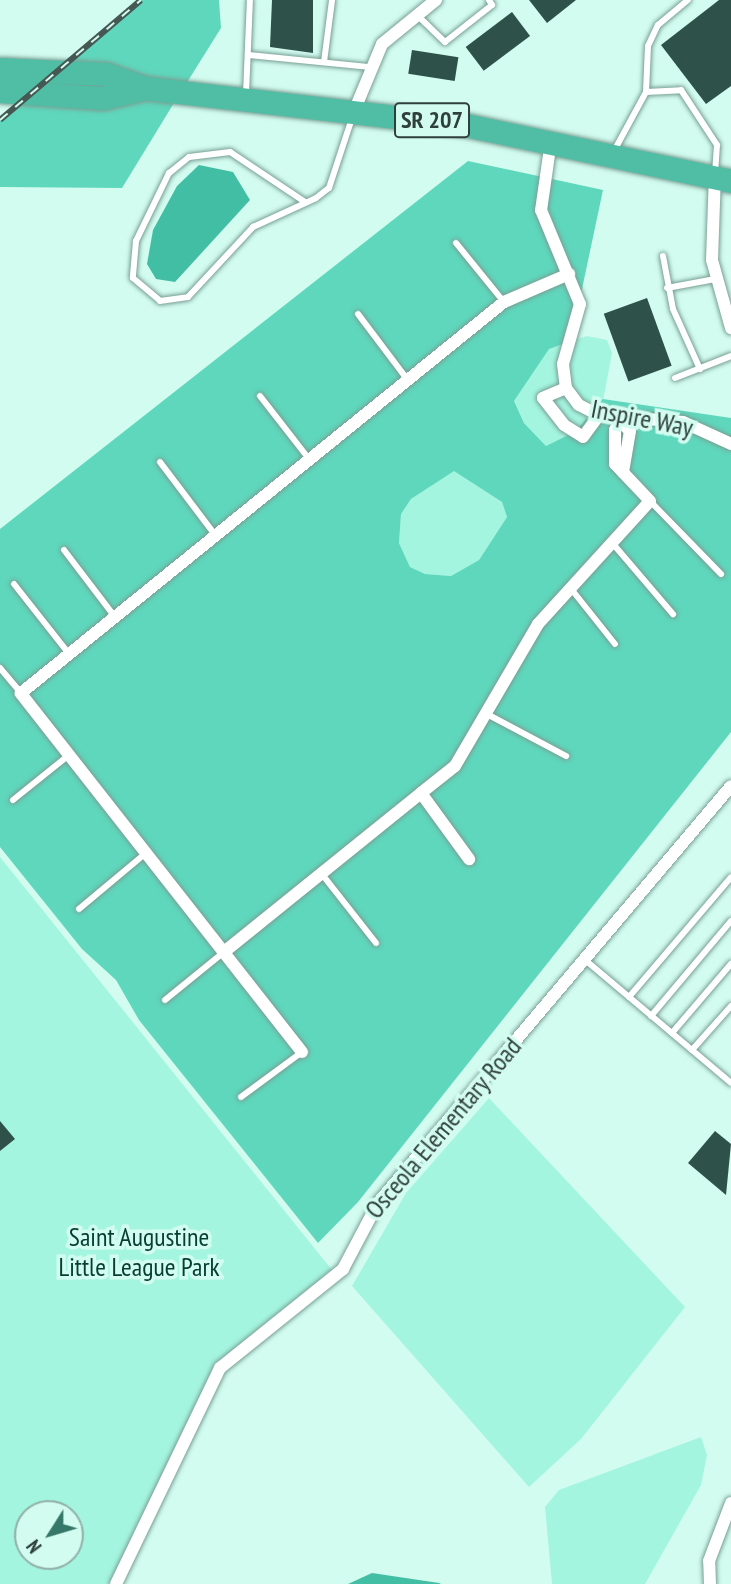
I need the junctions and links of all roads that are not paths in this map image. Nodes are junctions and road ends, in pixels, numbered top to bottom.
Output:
1 (250, 0) edge
2 (332, 0) edge
3 (436, 0) edge
4 (489, 0) edge
5 (688, 0) edge
6 (417, 15) junction
7 (248, 55) junction
8 (324, 62) junction
9 (370, 67) junction
10 (0, 69) edge
11 (145, 88) junction
12 (0, 91) edge
13 (646, 92) junction
14 (246, 96) junction
15 (355, 109) junction
16 (551, 141) junction
17 (614, 153) junction
18 (725, 175) edge
19 (305, 202) junction
20 (456, 243) dead end
21 (663, 256) dead end
22 (569, 274) junction
23 (715, 279) junction
24 (667, 288) junction
25 (505, 302) junction
26 (358, 314) dead end
27 (731, 328) edge
28 (731, 356) edge
29 (700, 369) junction
30 (675, 378) dead end
31 (409, 381) junction
32 (566, 388) junction
33 (260, 396) dead end
34 (599, 415) junction
35 (622, 421) junction
36 (731, 444) edge
37 (310, 460) junction
38 (160, 463) dead end
39 (650, 501) junction
40 (216, 536) junction
41 (614, 545) junction
42 (64, 550) dead end
43 (721, 574) dead end
44 (13, 584) dead end
45 (572, 590) junction
46 (673, 614) dead end
47 (116, 617) junction
48 (615, 644) dead end
49 (69, 654) junction
50 (0, 668) edge
51 (21, 693) junction
52 (485, 713) junction
53 (69, 755) junction
54 (566, 756) dead end
55 (731, 786) edge
56 (421, 793) junction
57 (12, 800) dead end
58 (146, 853) junction
59 (468, 859) dead end
60 (321, 873) junction
61 (731, 877) edge
62 (79, 909) dead end
63 (731, 921) edge
64 (376, 943) dead end
65 (224, 952) junction
66 (584, 959) junction
67 (731, 964) edge
68 (629, 997) junction
69 (165, 1000) dead end
70 (731, 1006) edge
71 (651, 1016) junction
72 (671, 1033) junction
73 (692, 1050) junction
74 (302, 1052) joint
75 (731, 1083) edge
76 (241, 1097) dead end
77 (731, 1503) edge
78 (116, 1584) edge
79 (710, 1584) edge

1 - 7 lane
2 - 8 lane
3 - 6 street
4 - 6 lane
5 - 13 lane
6 - 9 street
7 - 8 lane
7 - 14 lane
8 - 9 lane
9 - 15 street
10 - 11 highway, SR 207
11 - 12 highway, SR 207
11 - 14 highway, SR 207
13 - 17 lane
13 - 18 lane
14 - 15 highway, SR 207
15 - 16 highway, SR 207
15 - 19 lane
16 - 17 highway, SR 207
16 - 22 street, Inspire Way
17 - 18 highway, SR 207
18 - 23 street
19 - 19 lane
20 - 25 lane
21 - 24 lane
22 - 25 street
22 - 32 street, Inspire Way
23 - 24 lane
23 - 27 street
24 - 29 lane
25 - 31 street
26 - 31 lane
28 - 29 lane
29 - 30 lane
31 - 37 street
32 - 34 street, Inspire Way
32 - 34 street
33 - 37 lane
34 - 35 street, Inspire Way
35 - 36 street, Inspire Way
35 - 39 street
37 - 40 street
38 - 40 lane
39 - 41 street
39 - 43 lane
40 - 47 street
41 - 45 street
41 - 46 lane
42 - 47 lane
44 - 49 lane
45 - 48 lane
45 - 52 street
47 - 49 street
49 - 51 street
50 - 51 lane
51 - 53 street
52 - 54 lane
52 - 56 street
53 - 57 lane
53 - 58 street
55 - 66 street, Osceola Elementary Road
56 - 59 street
56 - 60 street
58 - 62 lane
58 - 65 street
60 - 64 lane
60 - 65 street
61 - 68 lane
63 - 71 lane
65 - 69 lane
65 - 74 street
66 - 68 lane
66 - 78 street, Osceola Elementary Road
67 - 72 lane
68 - 71 lane
70 - 73 lane
71 - 72 lane
72 - 73 lane
73 - 75 lane
74 - 76 lane
77 - 79 street

